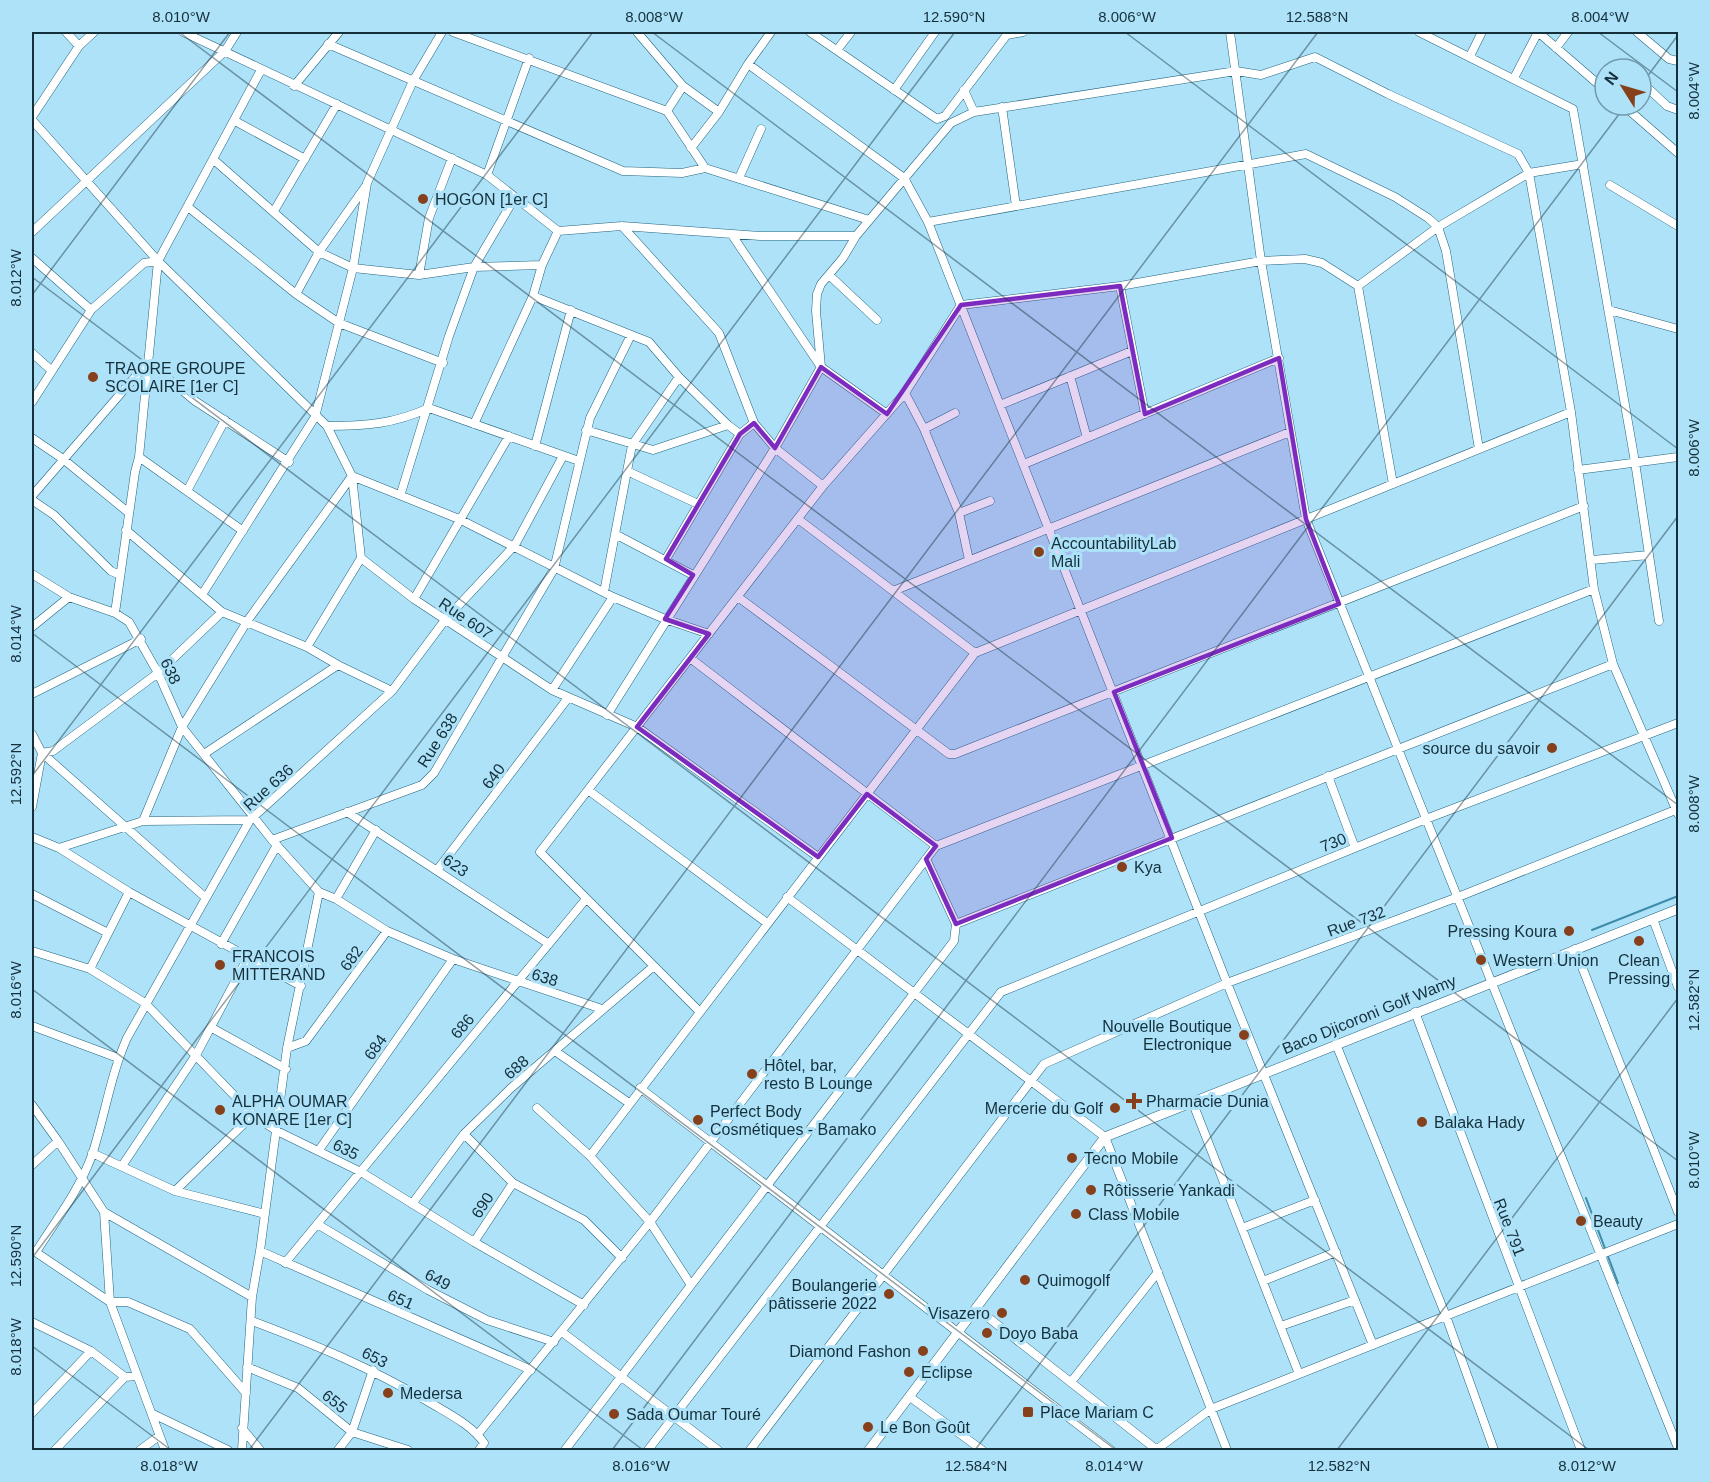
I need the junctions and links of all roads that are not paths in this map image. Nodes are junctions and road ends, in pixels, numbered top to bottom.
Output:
1 (66, 32) edge
2 (94, 32) edge
3 (183, 32) edge
4 (237, 32) edge
5 (339, 32) edge
6 (442, 32) edge
7 (453, 32) edge
8 (637, 32) edge
9 (771, 32) edge
10 (810, 32) edge
11 (850, 32) edge
12 (935, 32) edge
13 (1023, 32) edge
14 (1230, 32) edge
15 (1419, 32) edge
16 (1482, 32) edge
17 (1568, 32) edge
18 (1637, 32) edge
19 (1008, 33) edge
20 (328, 44) junction
21 (79, 46) junction
22 (1556, 48) junction
23 (837, 50) junction
24 (225, 51) junction
25 (1470, 56) junction
26 (529, 58) junction
27 (1678, 62) edge
28 (748, 64) junction
29 (261, 70) junction
30 (1236, 70) junction
31 (1514, 78) junction
32 (1593, 80) edge
33 (413, 81) junction
34 (294, 86) junction
35 (683, 86) junction
36 (894, 90) junction
37 (964, 90) junction
38 (1653, 93) edge
39 (338, 104) junction
40 (1002, 107) junction
41 (1678, 110) edge
42 (667, 111) junction
43 (719, 112) junction
44 (975, 112) junction
45 (1637, 117) edge
46 (32, 119) edge
47 (235, 121) junction
48 (506, 123) junction
49 (761, 129) dead end
50 (393, 130) junction
51 (691, 148) junction
52 (1678, 153) edge
53 (452, 158) junction
54 (305, 159) junction
55 (214, 160) junction
56 (1583, 164) junction
57 (1248, 165) junction
58 (705, 168) junction
59 (1529, 173) junction
60 (487, 175) junction
61 (740, 178) junction
62 (904, 178) junction
63 (86, 181) junction
64 (367, 183) junction
65 (1610, 185) dead end
66 (514, 199) junction
67 (1016, 206) junction
68 (188, 207) junction
69 (274, 211) junction
70 (869, 220) junction
71 (928, 222) junction
72 (1678, 225) edge
73 (622, 226) junction
74 (1437, 227) junction
75 (558, 231) junction
76 (32, 232) edge
77 (732, 235) junction
78 (855, 236) junction
79 (319, 252) junction
80 (32, 258) edge
81 (158, 261) junction
82 (1261, 261) junction
83 (542, 265) junction
84 (474, 267) junction
85 (353, 268) junction
86 (418, 275) junction
87 (829, 275) junction
88 (1120, 286) junction
89 (1358, 286) junction
90 (296, 294) junction
91 (533, 296) junction
92 (961, 305) junction
93 (91, 310) junction
94 (571, 310) junction
95 (1609, 310) junction
96 (877, 320) dead end
97 (339, 323) junction
98 (1678, 329) edge
99 (631, 335) junction
100 (1132, 351) junction
101 (32, 353) edge
102 (1279, 358) junction
103 (148, 362) junction
104 (443, 363) junction
105 (820, 367) junction
106 (52, 371) junction
107 (1070, 376) junction
108 (679, 377) junction
109 (905, 393) junction
110 (32, 402) edge
111 (1000, 405) junction
112 (429, 408) junction
113 (1571, 412) junction
114 (956, 413) dead end
115 (886, 414) junction
116 (1145, 414) junction
117 (315, 417) junction
118 (225, 420) junction
119 (754, 423) junction
120 (474, 424) junction
121 (728, 425) junction
122 (327, 426) junction
123 (924, 429) junction
124 (586, 430) junction
125 (1290, 432) junction
126 (740, 434) junction
127 (509, 436) junction
128 (32, 438) edge
129 (1087, 438) junction
130 (632, 445) junction
131 (535, 446) junction
132 (775, 448) junction
133 (1479, 449) junction
134 (563, 456) junction
135 (139, 457) junction
136 (1678, 457) edge
137 (63, 459) junction
138 (579, 461) junction
139 (289, 462) junction
140 (1635, 462) junction
141 (1024, 464) junction
142 (1578, 470) junction
143 (627, 471) junction
144 (352, 476) junction
145 (1394, 484) junction
146 (824, 486) junction
147 (187, 492) junction
148 (401, 493) junction
149 (32, 498) edge
150 (990, 501) dead end
151 (698, 504) junction
152 (1584, 506) junction
153 (129, 513) junction
154 (959, 513) junction
155 (459, 519) junction
156 (798, 519) junction
157 (1306, 519) junction
158 (1049, 528) junction
159 (126, 530) junction
160 (243, 531) junction
161 (615, 534) junction
162 (515, 545) junction
163 (1649, 555) junction
164 (361, 558) junction
165 (666, 559) junction
166 (969, 560) junction
167 (1592, 560) junction
168 (554, 569) junction
169 (32, 574) edge
170 (120, 575) junction
171 (693, 575) junction
172 (1594, 589) junction
173 (893, 591) junction
174 (604, 592) junction
175 (203, 593) junction
176 (69, 597) junction
177 (613, 597) junction
178 (738, 597) junction
179 (414, 599) junction
180 (1339, 603) junction
181 (1082, 610) junction
182 (222, 612) junction
183 (115, 614) junction
184 (248, 620) junction
185 (445, 620) junction
186 (665, 620) junction
187 (1659, 621) dead end
188 (32, 627) edge
189 (709, 634) junction
190 (141, 639) junction
191 (307, 647) junction
192 (975, 653) junction
193 (502, 658) junction
194 (690, 658) junction
195 (1613, 664) junction
196 (338, 665) junction
197 (158, 673) junction
198 (1370, 677) junction
199 (552, 690) junction
200 (392, 691) junction
201 (1114, 692) junction
202 (32, 694) edge
203 (568, 698) junction
204 (607, 715) junction
205 (1678, 723) edge
206 (182, 727) junction
207 (637, 727) junction
208 (915, 731) junction
209 (32, 734) edge
210 (1646, 737) junction
211 (1398, 748) junction
212 (42, 753) junction
213 (204, 754) junction
214 (1143, 765) junction
215 (1328, 776) junction
216 (588, 790) junction
217 (867, 794) junction
218 (32, 807) edge
219 (1678, 811) edge
220 (347, 812) junction
221 (253, 819) junction
222 (1426, 819) junction
223 (143, 821) junction
224 (123, 827) junction
225 (376, 830) junction
226 (32, 837) edge
227 (1172, 838) junction
228 (275, 842) junction
229 (936, 846) junction
230 (59, 848) junction
231 (1355, 848) junction
232 (818, 857) junction
233 (926, 859) junction
234 (438, 869) junction
235 (129, 892) junction
236 (319, 892) junction
237 (32, 894) edge
238 (788, 897) junction
239 (1458, 897) junction
240 (206, 898) junction
241 (336, 899) junction
242 (586, 899) junction
243 (1678, 909) edge
244 (1201, 911) junction
245 (1653, 919) junction
246 (767, 923) junction
247 (956, 924) junction
248 (191, 926) junction
249 (387, 931) junction
250 (108, 933) junction
251 (221, 944) junction
252 (549, 944) junction
253 (1575, 949) junction
254 (858, 950) junction
255 (32, 951) edge
256 (247, 959) junction
257 (453, 959) junction
258 (654, 966) junction
259 (90, 969) junction
260 (1491, 981) junction
261 (517, 982) junction
262 (1227, 983) junction
263 (301, 986) junction
264 (1678, 987) edge
265 (914, 993) junction
266 (145, 1003) junction
267 (602, 1009) junction
268 (699, 1011) junction
269 (1415, 1012) junction
270 (32, 1026) edge
271 (212, 1029) junction
272 (969, 1034) junction
273 (1335, 1044) junction
274 (287, 1048) junction
275 (555, 1051) junction
276 (196, 1055) junction
277 (118, 1058) junction
278 (286, 1069) junction
279 (1264, 1071) junction
280 (1031, 1081) junction
281 (640, 1088) junction
282 (1192, 1101) junction
283 (629, 1103) junction
284 (32, 1106) edge
285 (537, 1108) dead end
286 (253, 1115) junction
287 (277, 1131) junction
288 (464, 1134) junction
289 (1105, 1137) junction
290 (58, 1141) junction
291 (711, 1143) junction
292 (319, 1150) junction
293 (92, 1153) junction
294 (590, 1156) junction
295 (32, 1165) edge
296 (122, 1166) junction
297 (361, 1172) junction
298 (83, 1176) junction
299 (513, 1183) junction
300 (767, 1185) junction
301 (175, 1191) junction
302 (1315, 1200) junction
303 (411, 1204) junction
304 (104, 1212) junction
305 (1678, 1212) edge
306 (266, 1214) junction
307 (650, 1222) junction
308 (317, 1224) junction
309 (1678, 1224) edge
310 (820, 1227) junction
311 (1242, 1228) junction
312 (474, 1242) junction
313 (34, 1251) edge
314 (260, 1251) junction
315 (1336, 1252) junction
316 (1601, 1255) junction
317 (622, 1258) junction
318 (285, 1263) junction
319 (1158, 1272) junction
320 (884, 1275) junction
321 (1263, 1281) junction
322 (691, 1285) junction
323 (1518, 1288) junction
324 (252, 1297) junction
325 (1355, 1300) junction
326 (110, 1302) junction
327 (584, 1305) junction
328 (976, 1308) junction
329 (1446, 1316) junction
330 (252, 1321) junction
331 (33, 1324) edge
332 (1281, 1326) junction
333 (562, 1332) junction
334 (958, 1332) junction
335 (554, 1342) junction
336 (1373, 1345) junction
337 (91, 1351) junction
338 (247, 1366) junction
339 (373, 1370) junction
340 (531, 1370) junction
341 (1299, 1374) junction
342 (137, 1376) junction
343 (622, 1376) junction
344 (125, 1377) junction
345 (1071, 1382) junction
346 (246, 1393) junction
347 (910, 1397) junction
348 (1211, 1409) junction
349 (32, 1413) edge
350 (153, 1414) junction
351 (674, 1417) junction
352 (242, 1428) junction
353 (352, 1432) junction
354 (478, 1434) junction
355 (159, 1436) junction
356 (1678, 1448) edge
357 (55, 1450) edge
358 (140, 1450) edge
359 (165, 1450) edge
360 (228, 1450) edge
361 (242, 1450) edge
362 (260, 1450) edge
363 (338, 1450) edge
364 (408, 1450) edge
365 (479, 1450) edge
366 (565, 1450) edge
367 (648, 1450) edge
368 (718, 1450) edge
369 (750, 1450) edge
370 (869, 1450) edge
371 (982, 1450) edge
372 (1111, 1450) edge
373 (1157, 1450) edge
374 (1227, 1450) edge
375 (1494, 1450) edge
376 (1581, 1450) edge

1 - 21 street
2 - 21 street
3 - 24 street
4 - 24 street
5 - 20 street
6 - 33 street
7 - 26 street
8 - 35 street
9 - 28 street
10 - 23 street
11 - 23 street
12 - 36 street
13 - 19 street
14 - 30 street
15 - 25 street
16 - 25 street
17 - 22 street
18 - 27 street
19 - 37 street
20 - 33 street
20 - 34 street
21 - 46 street
22 - 31 street
22 - 32 street
23 - 36 street
24 - 29 street
24 - 63 street
25 - 31 street
26 - 42 street
26 - 48 street
28 - 43 street
28 - 62 street
29 - 34 street
29 - 47 street
30 - 40 street
30 - 57 street
30 - 59 street
31 - 56 street
33 - 48 street
33 - 50 street
34 - 39 street
35 - 42 street
35 - 43 street
36 - 37 street
37 - 44 street
38 - 41 street
39 - 50 street
39 - 54 street
40 - 44 street
40 - 67 street
42 - 51 street
43 - 51 street
44 - 62 street
45 - 52 street
46 - 63 street
47 - 54 street
47 - 55 street
48 - 58 street
48 - 60 street
49 - 61 street
50 - 53 street
50 - 64 street
51 - 58 street
53 - 60 street
53 - 86 street
54 - 69 street
55 - 68 street
55 - 69 street
56 - 59 street
56 - 95 street
57 - 67 street
57 - 74 street
57 - 82 street
58 - 61 street
59 - 74 street
59 - 113 street
60 - 66 street
61 - 70 street
62 - 70 street
62 - 71 street
63 - 76 street
63 - 81 street
64 - 79 street
64 - 85 street
65 - 72 street
66 - 75 street
66 - 84 street
67 - 71 street
68 - 81 street
68 - 90 street
69 - 79 street
70 - 78 street
71 - 92 street
73 - 75 street
73 - 77 street
73 - 119 street
74 - 89 street
74 - 133 street
75 - 83 street
77 - 78 street
77 - 105 street
78 - 87 street
79 - 85 street
79 - 90 street
80 - 93 street
81 - 93 street
81 - 103 street
81 - 117 street
82 - 88 street
82 - 89 street
82 - 102 street
83 - 84 street
83 - 91 street
84 - 86 street
84 - 104 street
85 - 86 street
85 - 97 street
87 - 96 street
87 - 105 street
88 - 92 street
88 - 100 street
89 - 145 street
90 - 97 street
91 - 94 street
91 - 120 street
92 - 109 street
92 - 111 street
93 - 106 street
94 - 99 street
94 - 131 street
95 - 98 street
95 - 140 street
97 - 104 street
97 - 117 street
99 - 108 street
99 - 124 street, Rue 638
100 - 107 street
100 - 116 street
101 - 106 street
102 - 116 street
102 - 125 street
103 - 118 street
103 - 135 street
103 - 137 street
104 - 112 street
105 - 115 street
105 - 132 street
106 - 110 street
107 - 111 street
107 - 129 street
108 - 121 street
108 - 130 street
109 - 115 street
109 - 123 street
111 - 141 street
112 - 120 street
112 - 122 street
112 - 148 street
113 - 133 street
113 - 142 street
114 - 123 street
115 - 146 street
116 - 129 street
117 - 122 street
117 - 139 street
118 - 139 street
118 - 147 street
119 - 126 street
119 - 132 street
120 - 127 street
121 - 126 street
121 - 130 street
122 - 144 street
123 - 154 street
124 - 130 street
124 - 138 street, Rue 638
125 - 157 street
125 - 158 street
126 - 151 street
127 - 131 street
127 - 155 street
128 - 137 street
129 - 141 street
130 - 143 street
131 - 134 street
132 - 146 street
132 - 171 street
133 - 145 street
134 - 138 street
134 - 162 street, Rue 636
135 - 147 street
135 - 153 street
136 - 140 street
137 - 149 street
137 - 153 street
138 - 168 street, Rue 638
139 - 160 street
140 - 142 street
140 - 163 street
141 - 158 street
142 - 152 street
143 - 151 street
143 - 161 street
144 - 148 street
144 - 164 street
144 - 184 street
145 - 157 street
146 - 156 street
147 - 160 street
148 - 155 street
149 - 170 street
150 - 154 street
151 - 165 street
152 - 167 street
152 - 180 street
153 - 159 street
154 - 166 street
155 - 162 street
155 - 179 street
156 - 173 street
156 - 178 street
157 - 180 street
157 - 181 street
158 - 166 street
158 - 181 street
159 - 170 street
159 - 175 street
160 - 175 street
161 - 165 street
161 - 174 street
162 - 168 street
162 - 185 street, Rue 636
163 - 167 street
163 - 187 street
164 - 179 street, Rue 607
164 - 191 street
165 - 171 street
166 - 173 street
167 - 172 street
168 - 174 street
168 - 193 street, Rue 638
169 - 176 street, 638
170 - 183 street
171 - 186 street
172 - 195 street
172 - 198 street
173 - 192 street
174 - 177 street
175 - 182 street
176 - 183 street, 638
176 - 188 street
177 - 186 street
177 - 199 street
178 - 189 street
178 - 208 street
179 - 185 street, Rue 607
180 - 198 street
180 - 201 street
181 - 192 street
181 - 201 street
182 - 184 street
182 - 197 street
183 - 190 street, 638
184 - 191 street
184 - 206 street
185 - 193 street, Rue 607
185 - 200 street, Rue 636
186 - 189 street
186 - 204 street
189 - 194 street
190 - 197 street, 638
190 - 202 street
191 - 196 street
192 - 208 street
193 - 199 street, Rue 607
193 - 220 street, Rue 638
194 - 207 street
194 - 217 street
195 - 210 street
195 - 211 street
196 - 200 street
196 - 213 street
197 - 206 street, 638
197 - 212 street
198 - 211 street
198 - 214 street
199 - 203 street, Rue 607
200 - 221 street, Rue 636
201 - 208 street
201 - 214 street
203 - 204 street, Rue 607
203 - 234 street, 640
204 - 207 street, Rue 607
205 - 210 street, 730
206 - 213 street, 638
206 - 223 street
207 - 216 street
207 - 232 street, Rue 607
208 - 217 street
209 - 212 street
210 - 219 street
210 - 222 street, 730
211 - 215 street
211 - 222 street
212 - 218 street
212 - 224 street
213 - 221 street, 638
214 - 227 street
214 - 229 street
215 - 227 street
215 - 231 street
216 - 242 street
216 - 246 street
217 - 229 street
217 - 232 street
219 - 239 street, Rue 732
220 - 225 street, 623
220 - 228 street, Rue 638
221 - 223 street
221 - 228 street, 638
221 - 240 street, Rue 636
222 - 231 street, 730
222 - 239 street
223 - 224 street
224 - 230 street
224 - 240 street
225 - 234 street, 623
225 - 241 street
226 - 230 street
227 - 244 street
227 - 247 street
228 - 236 street, 638
228 - 251 street
229 - 233 street
230 - 235 street
231 - 244 street, 730
232 - 238 street
233 - 247 street
233 - 254 street
234 - 252 street, 623
235 - 248 street
235 - 250 street
236 - 241 street, 638
236 - 263 street
237 - 250 street
238 - 246 street
238 - 254 street
239 - 260 street
239 - 262 street, Rue 732
240 - 248 street, Rue 636
241 - 249 street, 638
242 - 252 street, 686
242 - 258 street
243 - 245 street, Baco Djicoroni Golf Wamy
244 - 262 street
244 - 272 street, 730
245 - 253 street, Baco Djicoroni Golf Wamy
245 - 264 street
246 - 268 street
247 - 265 street
248 - 251 street
248 - 266 street, Rue 636
249 - 257 street, 638
249 - 274 street, 682
250 - 259 street
251 - 256 street
252 - 261 street, 686
253 - 260 street, Baco Djicoroni Golf Wamy
253 - 305 street
254 - 265 street
254 - 291 street
255 - 259 street, 635
256 - 263 street
256 - 271 street
257 - 261 street, 638
257 - 292 street, 684
258 - 267 street, 688
258 - 268 street
259 - 266 street, 635
260 - 269 street, Baco Djicoroni Golf Wamy
260 - 316 street
261 - 267 street, 638
261 - 297 street, 686
262 - 279 street
262 - 280 street, Rue 732
263 - 274 street
265 - 272 street
265 - 300 street
266 - 276 street, 635
266 - 277 street, Rue 636
267 - 275 street, 688
268 - 281 street
269 - 273 street, Baco Djicoroni Golf Wamy
269 - 323 street, Rue 791
270 - 277 street
271 - 276 street
271 - 278 street
272 - 280 street
272 - 310 street
273 - 279 street, Baco Djicoroni Golf Wamy
273 - 329 street
274 - 278 street
275 - 283 street
275 - 288 street, 688
276 - 286 street, 635
276 - 296 street
277 - 293 street, Rue 636
278 - 287 street
279 - 282 street, Baco Djicoroni Golf Wamy
279 - 302 street
280 - 289 street
280 - 320 street
281 - 283 street
281 - 291 street
282 - 289 street, Baco Djicoroni Golf Wamy
282 - 311 street
283 - 294 street
284 - 290 street
285 - 294 street
286 - 287 street, 635
286 - 301 street
287 - 292 street, 635
287 - 306 street
288 - 299 street
288 - 303 street, 688
289 - 319 street
289 - 328 street
290 - 295 street
290 - 298 street
291 - 300 street
291 - 307 street
292 - 297 street, 635
293 - 296 street
293 - 298 street, Rue 636
294 - 307 street
296 - 301 street
297 - 303 street, 635
297 - 308 street, 686
298 - 304 street
298 - 313 street, Rue 636
299 - 312 street, 690
299 - 317 street
300 - 310 street
300 - 322 street
301 - 306 street
302 - 311 street
302 - 315 street
303 - 312 street, 635
304 - 324 street
304 - 326 street
306 - 314 street
307 - 317 street
307 - 322 street
308 - 318 street, 686
308 - 335 street, 649
309 - 316 street
310 - 320 street
310 - 351 street
311 - 321 street
312 - 327 street, 635
313 - 326 street
314 - 318 street, 651
314 - 324 street
315 - 321 street
315 - 325 street
316 - 323 street
316 - 356 street
317 - 327 street
318 - 340 street, 651
319 - 345 street
319 - 348 street
320 - 334 street
320 - 369 street
321 - 332 street
322 - 343 street
323 - 329 street
323 - 376 street, Rue 791
324 - 330 street
325 - 332 street
325 - 336 street
326 - 342 street
326 - 346 street
327 - 333 street
328 - 334 street
328 - 345 street
329 - 336 street
329 - 375 street
330 - 338 street
330 - 339 street, 653
331 - 337 street
332 - 341 street
333 - 335 street
333 - 343 street
334 - 347 street
334 - 372 street
335 - 340 street
336 - 341 street
337 - 344 street
337 - 349 street
338 - 346 street
338 - 353 street, 655
339 - 353 street
339 - 354 street, 653
340 - 354 street
341 - 348 street
342 - 344 street
342 - 350 street
343 - 351 street
343 - 366 street
344 - 357 street
345 - 373 street
346 - 352 street
347 - 370 street
347 - 371 street
348 - 373 street
348 - 374 street
350 - 355 street
350 - 360 street
351 - 367 street
351 - 368 street
352 - 361 street
352 - 362 street
353 - 363 street
353 - 364 street, 655
354 - 365 street
355 - 358 street
355 - 359 street

